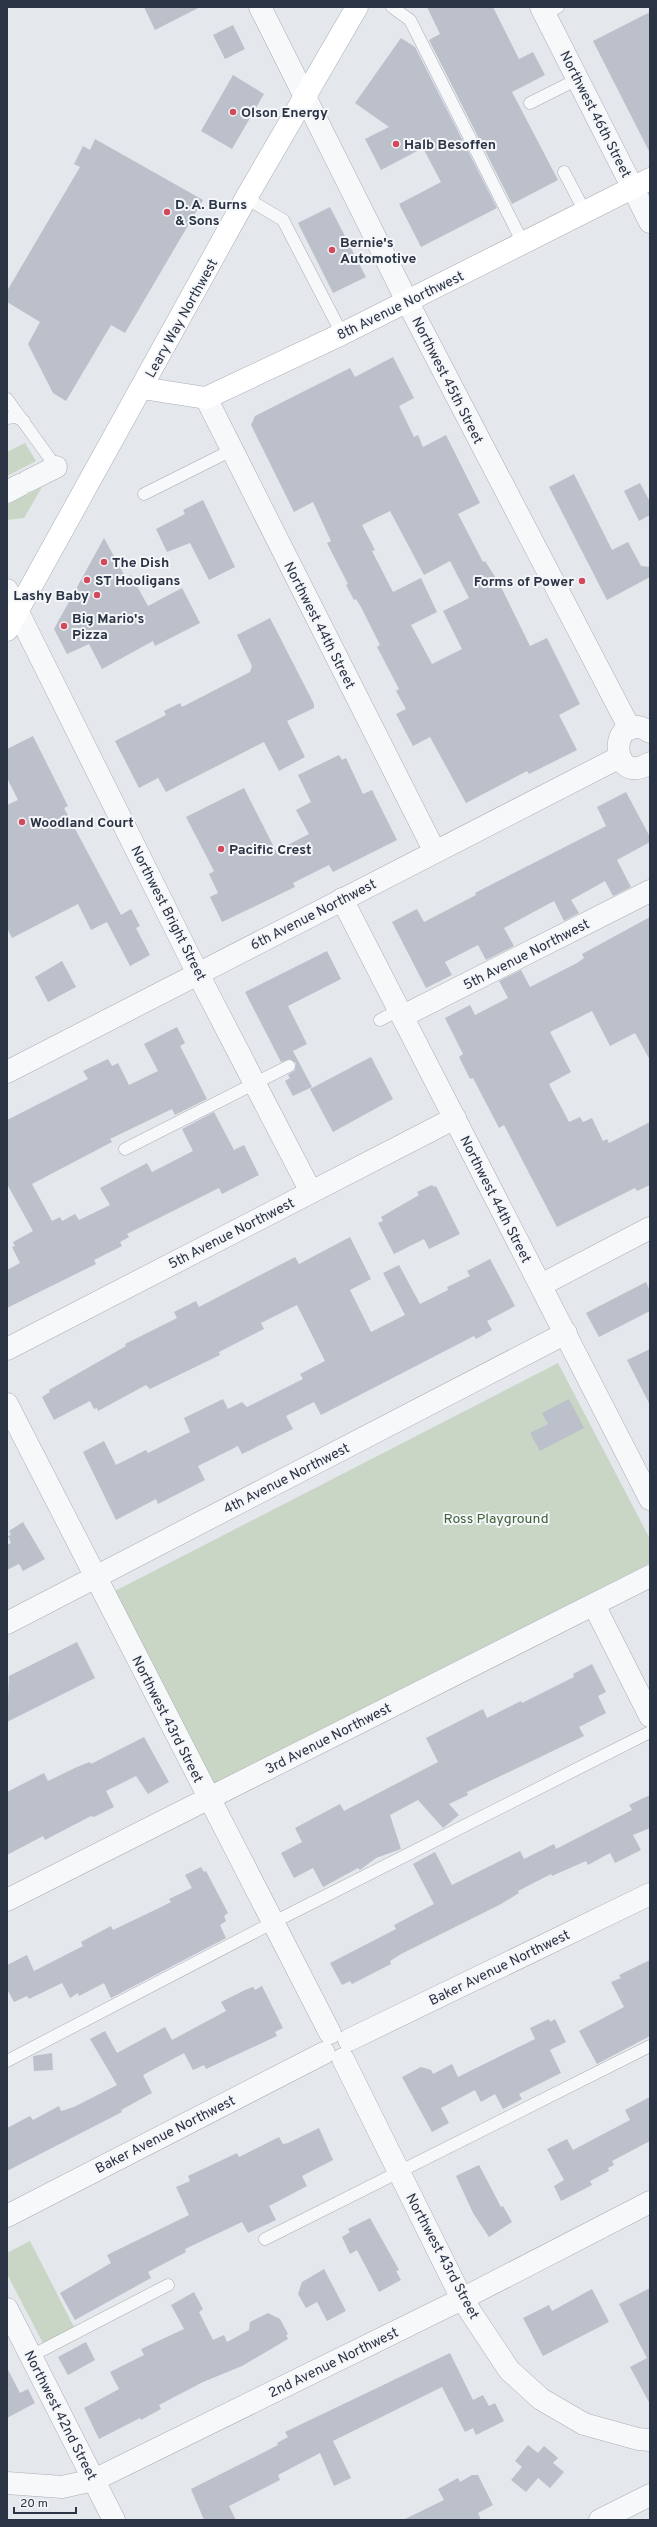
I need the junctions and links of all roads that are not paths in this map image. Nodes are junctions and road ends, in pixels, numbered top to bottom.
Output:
1 (260, 7) edge
2 (357, 7) edge
3 (392, 7) edge
4 (548, 9) edge
5 (578, 79) junction
6 (304, 95) junction
7 (530, 103) dead end
8 (564, 172) dead end
9 (641, 184) edge
10 (246, 198) junction
11 (585, 212) junction
12 (650, 222) edge
13 (524, 243) junction
14 (407, 301) junction
15 (342, 334) junction
16 (142, 388) junction
17 (206, 398) junction
18 (7, 399) edge
19 (7, 418) edge
20 (24, 421) junction
21 (232, 450) junction
22 (56, 466) joint
23 (19, 486) edge
24 (144, 494) dead end
25 (7, 590) edge
26 (18, 610) junction
27 (7, 630) edge
28 (640, 730) edge
29 (620, 757) junction
30 (649, 766) edge
31 (435, 852) junction
32 (650, 891) edge
33 (342, 899) junction
34 (198, 974) junction
35 (401, 1013) junction
36 (380, 1020) dead end
37 (289, 1066) dead end
38 (7, 1072) edge
39 (255, 1083) junction
40 (455, 1118) junction
41 (125, 1149) dead end
42 (311, 1192) junction
43 (650, 1228) edge
44 (541, 1285) junction
45 (566, 1333) junction
46 (7, 1349) edge
47 (7, 1404) edge
48 (650, 1499) edge
49 (650, 1576) edge
50 (95, 1577) junction
51 (594, 1605) junction
52 (7, 1623) edge
53 (650, 1716) edge
54 (650, 1732) edge
55 (209, 1798) junction
56 (650, 1894) edge
57 (7, 1900) edge
58 (272, 1923) junction
59 (336, 2046) junction
60 (650, 2046) edge
61 (7, 2061) edge
62 (400, 2172) junction
63 (650, 2202) edge
64 (7, 2216) edge
65 (265, 2239) dead end
66 (168, 2285) dead end
67 (462, 2299) junction
68 (7, 2309) edge
69 (31, 2356) junction
70 (650, 2440) edge
71 (94, 2480) junction
72 (7, 2484) edge
73 (650, 2495) edge
74 (114, 2520) edge
75 (600, 2520) edge

1 - 6 street, Northwest 45th Street
2 - 6 main road, Leary Way Northwest
3 - 13 lane
4 - 5 street, Northwest 46th Street
5 - 7 lane
5 - 9 street, Northwest 46th Street
6 - 10 main road, Leary Way Northwest
6 - 14 street, Northwest 45th Street
8 - 11 lane
9 - 11 main road, 8th Avenue Northwest
9 - 12 street, Northwest 46th Street
10 - 15 lane
10 - 16 main road, Leary Way Northwest
11 - 13 main road, 8th Avenue Northwest
13 - 14 main road, 8th Avenue Northwest
14 - 15 main road, 8th Avenue Northwest
14 - 28 street, Northwest 45th Street
15 - 17 main road, 8th Avenue Northwest
16 - 17 main road
16 - 26 main road, Leary Way Northwest
17 - 21 street, Northwest 44th Street
18 - 20 lane
19 - 20 lane
20 - 22 lane
21 - 24 lane
21 - 31 street, Northwest 44th Street
22 - 23 street
25 - 26 street, Northwest Bright Street
26 - 27 main road, Leary Way Northwest
26 - 34 street, Northwest Bright Street
28 - 29 street
29 - 30 street
29 - 31 street, 6th Avenue Northwest
31 - 33 street, 6th Avenue Northwest
32 - 35 street, 5th Avenue Northwest
33 - 34 street, 6th Avenue Northwest
33 - 35 street, Northwest 44th Street
34 - 38 street, 6th Avenue Northwest
34 - 39 street, Northwest Bright Street
35 - 36 lane
35 - 40 street, Northwest 44th Street
37 - 39 lane
39 - 41 lane
39 - 42 street, Northwest Bright Street
40 - 42 street, 5th Avenue Northwest
40 - 44 street, Northwest 44th Street
42 - 46 street, 5th Avenue Northwest
43 - 44 street
44 - 45 street, Northwest 44th Street
45 - 48 street, Northwest 44th Street
45 - 50 street, 4th Avenue Northwest
47 - 50 street, Northwest 43rd Street
49 - 51 street, 3rd Avenue Northwest
50 - 52 street, 4th Avenue Northwest
50 - 55 street, Northwest 43rd Street
51 - 53 street
51 - 55 street, 3rd Avenue Northwest
54 - 58 lane
55 - 57 street, 3rd Avenue Northwest
55 - 58 street, Northwest 43rd Street
56 - 59 street, Baker Avenue Northwest
58 - 59 street, Northwest 43rd Street
58 - 61 lane
59 - 62 street, Northwest 43rd Street
59 - 64 street, Baker Avenue Northwest
60 - 62 lane
62 - 65 lane
62 - 67 street, Northwest 43rd Street
63 - 67 street, 2nd Avenue Northwest
66 - 69 lane
67 - 70 street, Northwest 43rd Street
67 - 71 street, 2nd Avenue Northwest
68 - 69 street, Northwest 42nd Street
69 - 71 street, Northwest 42nd Street
71 - 72 street, 2nd Avenue Northwest
71 - 74 street, Northwest 42nd Street
73 - 75 street

